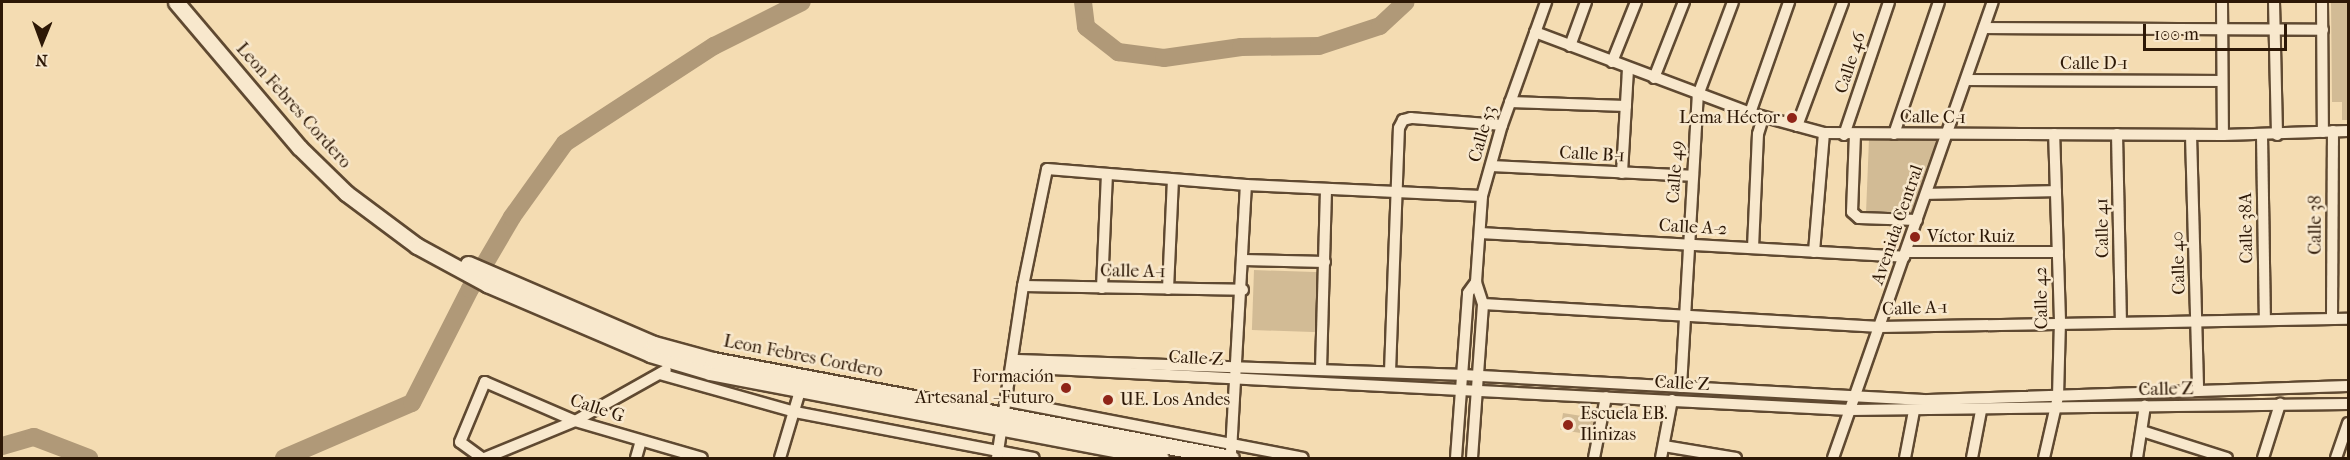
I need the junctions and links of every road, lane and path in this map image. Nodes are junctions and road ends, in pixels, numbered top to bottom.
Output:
1 (176, 2) edge
2 (1546, 2) edge
3 (1586, 2) edge
4 (1636, 2) edge
5 (1684, 2) edge
6 (1733, 2) edge
7 (1789, 2) edge
8 (1843, 2) edge
9 (1889, 2) edge
10 (1939, 2) edge
11 (1993, 2) edge
12 (2222, 2) edge
13 (2274, 2) edge
14 (2322, 2) edge
15 (1984, 28) junction
16 (2222, 30) junction
17 (2274, 30) junction
18 (2323, 30) junction
19 (1535, 32) junction
20 (1570, 46) junction
21 (1612, 62) junction
22 (1628, 68) junction
23 (1654, 78) junction
24 (1966, 80) junction
25 (2222, 81) junction
26 (1698, 95) junction
27 (1510, 102) junction
28 (1626, 106) junction
29 (1750, 114) junction
30 (1763, 118) junction
31 (1502, 125) junction
32 (1797, 126) junction
33 (2349, 131) edge
34 (2328, 132) junction
35 (1824, 133) junction
36 (1850, 134) junction
37 (1894, 134) junction
38 (2054, 134) junction
39 (2117, 134) junction
40 (1946, 135) junction
41 (2191, 135) junction
42 (2223, 135) junction
43 (2262, 135) junction
44 (2277, 135) junction
45 (1491, 166) junction
46 (1622, 173) junction
47 (1107, 174) junction
48 (1692, 176) junction
49 (1173, 180) junction
50 (1246, 185) junction
51 (1326, 190) junction
52 (2056, 191) junction
53 (1398, 192) junction
54 (1926, 194) junction
55 (1482, 196) junction
56 (1917, 220) junction
57 (1480, 233) junction
58 (1687, 244) junction
59 (1753, 248) junction
60 (1814, 252) junction
61 (2058, 252) junction
62 (1905, 254) junction
63 (1244, 260) junction
64 (1324, 262) junction
65 (1476, 282) junction
66 (1023, 286) junction
67 (1102, 288) junction
68 (1168, 289) junction
69 (1243, 290) junction
70 (1483, 304) junction
71 (1685, 314) junction
72 (2332, 319) junction
73 (2349, 319) edge
74 (2265, 320) junction
75 (2060, 321) junction
76 (2121, 321) junction
77 (2197, 321) junction
78 (1880, 327) junction
79 (681, 357) junction
80 (1014, 364) junction
81 (1321, 369) junction
82 (1238, 372) junction
83 (1390, 372) junction
84 (660, 374) junction
85 (1462, 375) junction
86 (1478, 376) junction
87 (2349, 386) edge
88 (1681, 387) junction
89 (1461, 389) junction
90 (2199, 389) junction
91 (1476, 390) junction
92 (800, 392) junction
93 (1606, 397) junction
94 (2058, 397) junction
95 (1856, 398) junction
96 (1672, 400) junction
97 (2280, 404) junction
98 (2349, 404) edge
99 (2145, 406) junction
100 (1850, 410) junction
101 (2054, 410) junction
102 (1914, 411) junction
103 (1981, 411) junction
104 (795, 412) junction
105 (1006, 415) junction
106 (575, 421) junction
107 (2349, 423) edge
108 (2142, 431) junction
109 (1166, 432) junction
110 (641, 441) junction
111 (1152, 443) junction
112 (1189, 443) junction
113 (1664, 446) junction
114 (1231, 454) edge
115 (997, 455) edge
116 (484, 459) edge
117 (636, 459) edge
118 (702, 459) edge
119 (780, 459) edge
120 (1034, 459) edge
121 (1161, 459) edge
122 (1303, 459) edge
123 (1456, 459) edge
124 (1472, 459) edge
125 (1594, 459) edge
126 (1661, 459) edge
127 (1736, 459) edge
128 (1833, 459) edge
129 (1905, 459) edge
130 (1972, 459) edge
131 (2044, 459) edge
132 (2137, 459) edge
133 (2227, 459) edge
134 (2263, 459) edge
135 (2336, 459) edge

1 - 79 street, Leon Febres Cordero
2 - 19 street, Calle 53
3 - 20 street
4 - 21 street
5 - 23 street
6 - 26 street, Calle 49
7 - 29 street
8 - 32 street
9 - 36 street, Calle 46
10 - 37 street
11 - 15 street, Avenida Central
12 - 16 street
13 - 17 street
14 - 18 street, Calle 38
15 - 16 street
15 - 24 street, Avenida Central
16 - 17 street
16 - 25 street
17 - 18 street
17 - 44 street
18 - 34 street, Calle 38
19 - 20 street, Calle C-1
19 - 27 street, Calle 53
20 - 21 street, Calle C-1
21 - 22 street, Calle C-1
22 - 23 street, Calle C-1
22 - 28 street
23 - 26 street, Calle C-1
24 - 25 street, Calle D-1
24 - 40 street, Avenida Central
25 - 42 street
26 - 29 street, Calle C-1
26 - 48 street, Calle 49
27 - 28 street
27 - 31 street, Calle 53
28 - 46 street
29 - 30 street, Calle C-1
30 - 32 street, Calle C-1
30 - 59 street
31 - 45 street, Calle 53
31 - 53 street
32 - 35 street, Calle C-1
33 - 34 street, Calle C-1
34 - 44 street, Calle C-1
34 - 72 street, Calle 38
35 - 36 street, Calle C-1
35 - 60 street
36 - 37 street, Calle C-1
36 - 56 street, Calle 46
37 - 40 street, Calle C-1
38 - 39 street, Calle C-1
38 - 40 street, Calle C-1
38 - 52 street, Calle 42
39 - 41 street, Calle C-1
39 - 76 street, Calle 41
40 - 54 street, Avenida Central
41 - 42 street, Calle C-1
41 - 77 street, Calle 40
42 - 43 street, Calle C-1
43 - 44 street, Calle C-1
43 - 74 street, Calle 38A
45 - 46 street, Calle B-1
45 - 55 street, Calle 53
46 - 48 street, Calle B-1
47 - 49 street
47 - 66 street
47 - 67 street
48 - 58 street, Calle 49
49 - 50 street
49 - 68 street
50 - 51 street
50 - 63 street
51 - 53 street
51 - 64 street
52 - 54 street
52 - 61 street, Calle 42
53 - 55 street
53 - 83 street
54 - 56 street, Avenida Central
55 - 57 street, Calle 53
56 - 62 street, Avenida Central
57 - 58 street, Calle A-2
57 - 65 street, Calle 53
58 - 59 street, Calle A-2
58 - 71 street, Calle 49
59 - 60 street, Calle A-2
60 - 62 street, Calle A-2
61 - 62 street, Calle A-2
61 - 75 street, Calle 42
62 - 78 street, Avenida Central
63 - 64 street
63 - 69 street
64 - 81 street
65 - 70 street, Calle 53
65 - 85 street, Calle 53
66 - 67 street, Calle A-1
66 - 80 street
67 - 68 street, Calle A-1
68 - 69 street, Calle A-1
69 - 82 street
70 - 71 street, Calle A-1
70 - 86 street, Calle 53
71 - 78 street, Calle A-1
71 - 88 street, Calle 49
72 - 73 street, Calle A-1
72 - 74 street, Calle A-1
74 - 77 street, Calle A-1
75 - 76 street, Calle A-1
75 - 78 street, Calle A-1
75 - 94 street, Calle 42
76 - 77 street, Calle A-1
77 - 90 street, Calle 40
78 - 95 street, Avenida Central
79 - 84 street
79 - 92 street, Leon Febres Cordero
79 - 105 street, Leon Febres Cordero
80 - 82 street, Calle Z
80 - 105 street
81 - 82 street, Calle Z
81 - 83 street, Calle Z
82 - 89 street, Calle Z
82 - 114 street
83 - 85 street, Calle Z
84 - 104 street
84 - 106 street
85 - 86 street, Calle Z
85 - 89 street, Calle 53
86 - 88 street, Calle Z
86 - 91 street, Calle 53
87 - 90 street, Calle Z
88 - 95 street, Calle Z
89 - 91 street, Calle Z
89 - 123 street, Calle 53
90 - 94 street, Calle Z
91 - 93 street, Calle Z
91 - 124 street, Calle 53
92 - 104 street
92 - 105 street, Leon Febres Cordero
93 - 96 street, Calle Z
93 - 125 street
94 - 95 street, Calle Z
94 - 101 street, Calle 42
95 - 100 street, Avenida Central
96 - 100 street, Calle Z
96 - 113 street
97 - 98 street, Calle Z
97 - 99 street, Calle Z
97 - 134 street
99 - 101 street, Calle Z
99 - 108 street
100 - 102 street, Calle Z
100 - 128 street, Avenida Central
101 - 103 street, Calle Z
101 - 131 street, Calle 42
102 - 103 street, Calle Z
102 - 129 street
103 - 130 street
104 - 115 street
104 - 119 street
105 - 109 street
105 - 111 street, Leon Febres Cordero
105 - 115 street
105 - 121 street, Leon Febres Cordero
106 - 110 street, Calle G
106 - 116 street
106 - 116 street, Calle G
107 - 135 street
108 - 132 street
108 - 133 street
109 - 111 street
109 - 112 street
110 - 117 street
110 - 118 street, Calle G
111 - 112 street, Leon Febres Cordero
112 - 114 street, Leon Febres Cordero
113 - 126 street
113 - 127 street
114 - 122 street
115 - 120 street

